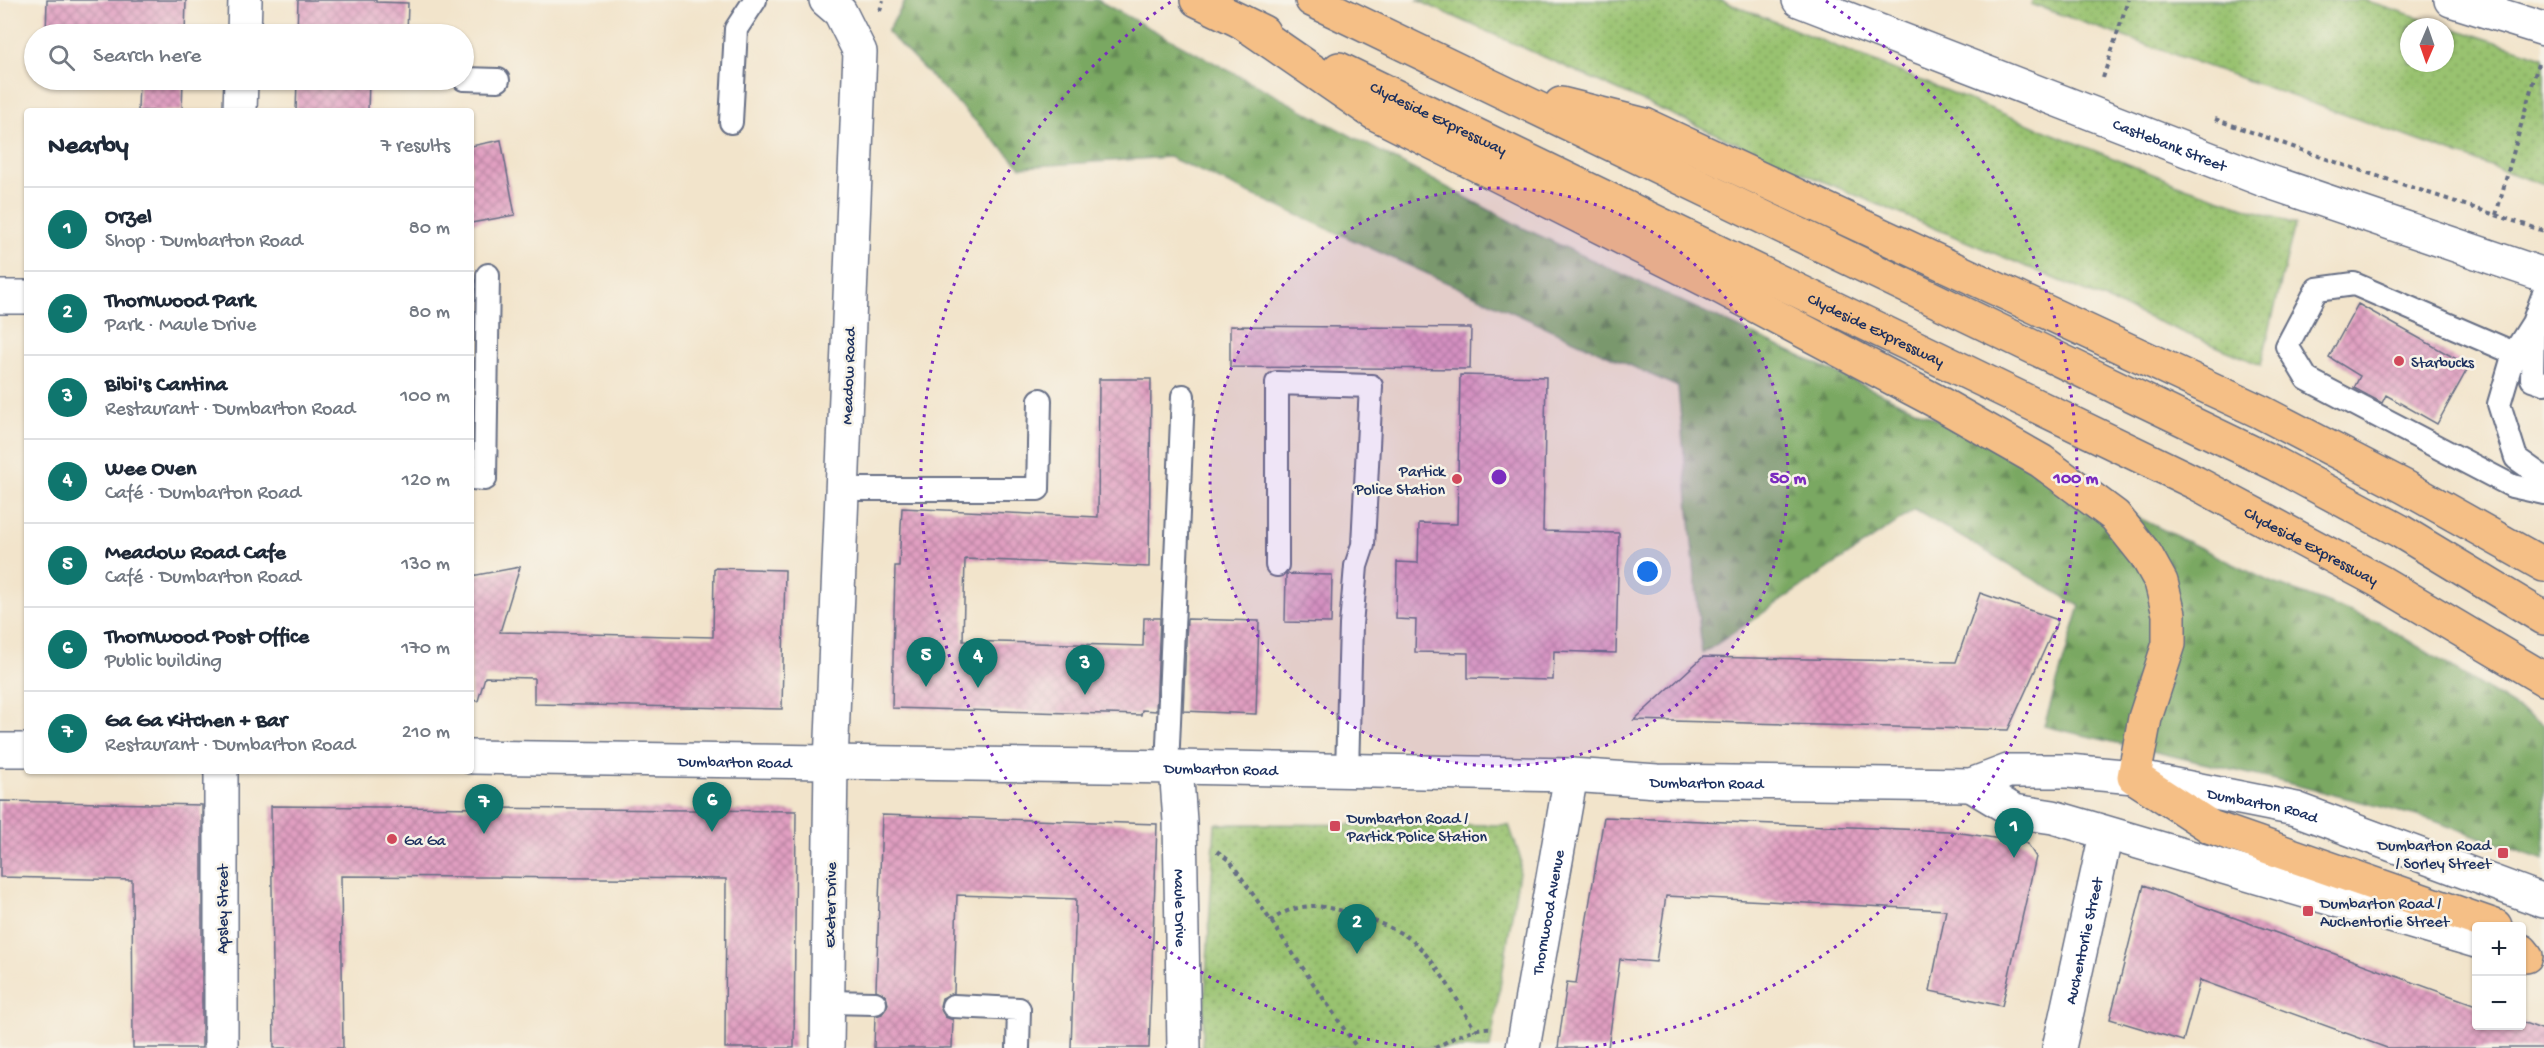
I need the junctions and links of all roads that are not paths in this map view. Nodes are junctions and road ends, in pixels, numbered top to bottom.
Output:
1 (245, 0) edge
2 (755, 0) edge
3 (826, 0) edge
4 (1197, 0) edge
5 (1312, 0) edge
6 (1799, 0) edge
7 (2451, 0) edge
8 (1242, 22) junction
9 (244, 24) edge
10 (2533, 26) edge
11 (474, 79) edge
12 (498, 80) dead end
13 (1495, 88) junction
14 (241, 90) edge
15 (240, 108) edge
16 (730, 122) dead end
17 (488, 275) dead end
18 (2544, 275) edge
19 (2544, 293) edge
20 (0, 297) edge
21 (24, 297) edge
22 (2533, 323) junction
23 (2514, 353) junction
24 (2544, 383) edge
25 (1183, 396) dead end
26 (1040, 400) dead end
27 (474, 478) edge
28 (2544, 478) edge
29 (842, 489) junction
30 (2544, 493) edge
31 (1277, 565) dead end
32 (2544, 565) edge
33 (2544, 618) edge
34 (2544, 679) edge
35 (0, 750) edge
36 (24, 750) edge
37 (474, 757) edge
38 (831, 763) junction
39 (1172, 767) junction
40 (1347, 771) junction
41 (221, 774) edge
42 (1570, 775) junction
43 (2134, 777) junction
44 (1971, 785) junction
45 (2106, 834) junction
46 (2544, 901) edge
47 (2481, 922) edge
48 (2472, 940) edge
49 (827, 1002) junction
50 (875, 1003) dead end
51 (953, 1006) dead end
52 (1524, 1040) edge
53 (222, 1048) edge
54 (827, 1048) edge
55 (1018, 1048) edge
56 (1184, 1048) edge
57 (2059, 1048) edge

1 - 9 street
2 - 16 lane
3 - 29 street, Meadow Road
4 - 8 main road, Clydeside Expressway
5 - 13 main road
6 - 18 street, Castlebank Street
7 - 10 street
8 - 34 main road, Clydeside Expressway
8 - 43 main road
11 - 12 lane
13 - 32 main road
13 - 33 main road
14 - 15 street
17 - 27 lane
19 - 22 lane
20 - 21 street
22 - 23 lane
22 - 24 lane
23 - 28 lane
23 - 30 lane
25 - 39 lane
26 - 29 lane
29 - 38 street, Meadow Road
31 - 40 lane
35 - 36 street
37 - 38 street, Dumbarton Road
38 - 39 street, Dumbarton Road
38 - 49 street, Exeter Drive
39 - 40 street, Dumbarton Road
39 - 56 street, Maule Drive
40 - 42 street, Dumbarton Road
41 - 53 street, Apsley Street
42 - 44 street, Dumbarton Road
42 - 52 street, Thornwood Avenue
43 - 44 street, Dumbarton Road
43 - 46 street, Dumbarton Road
43 - 47 main road
44 - 45 street
45 - 48 street
45 - 57 street, Auchentorlie Street
49 - 50 lane
49 - 54 street, Exeter Drive
51 - 55 lane

